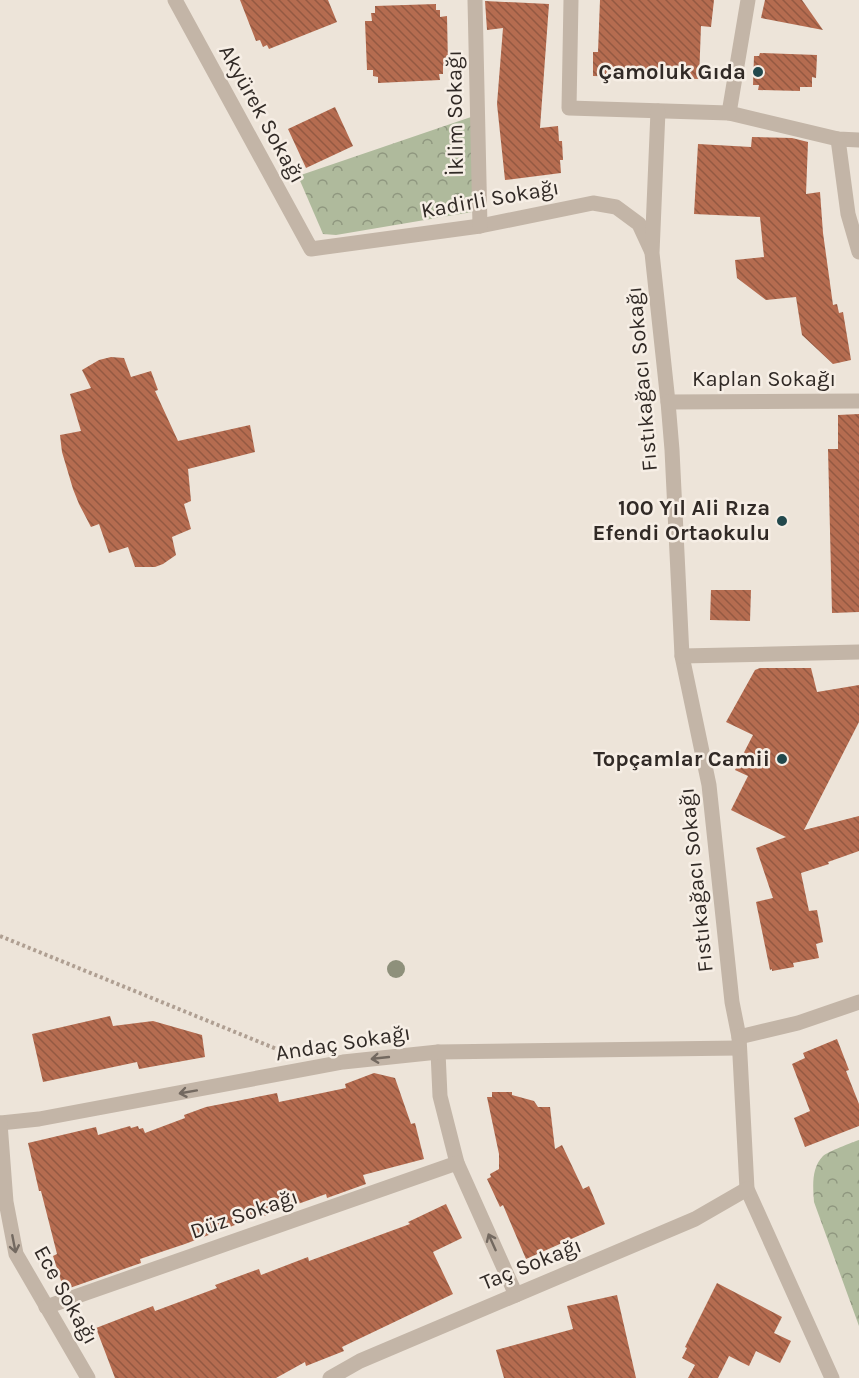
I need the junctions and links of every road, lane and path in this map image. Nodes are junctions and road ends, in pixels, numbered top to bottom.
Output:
1 (175, 0) edge
2 (475, 0) edge
3 (571, 0) edge
4 (748, 0) edge
5 (658, 111) junction
6 (729, 113) junction
7 (838, 139) junction
8 (859, 140) edge
9 (480, 226) junction
10 (311, 249) joint
11 (859, 252) edge
12 (652, 253) junction
13 (859, 401) edge
14 (668, 402) junction
15 (859, 652) edge
16 (682, 656) junction
17 (0, 936) edge
18 (859, 1002) edge
19 (739, 1043) junction
20 (438, 1052) junction
21 (287, 1053) dead end
22 (0, 1123) edge
23 (457, 1163) junction
24 (747, 1189) junction
25 (516, 1295) junction
26 (46, 1307) junction
27 (88, 1378) edge
28 (330, 1378) edge
29 (832, 1378) edge

1 - 10 street, Akyürek Sokağı
2 - 9 street, İklim Sokağı
3 - 5 street
4 - 6 street
5 - 6 street
5 - 12 street
6 - 7 street
7 - 8 street
7 - 11 street
9 - 10 street, Kadirli Sokağı
9 - 12 street, Kadirli Sokağı
12 - 14 street, Fıstıkağacı Sokağı
13 - 14 street, Kaplan Sokağı
14 - 16 street, Fıstıkağacı Sokağı
15 - 16 street
16 - 19 street, Fıstıkağacı Sokağı
17 - 21 path
18 - 19 street
19 - 20 street
19 - 24 street, Fıstıkağacı Sokağı
20 -> 22 street, Andaç Sokağı
20 - 23 street, Andaç Sokağı
22 -> 26 street, Ece Sokağı
25 -> 23 street, Andaç Sokağı
23 - 26 street, Düz Sokağı
24 - 25 street, Taç Sokağı
24 - 29 street, Fıstıkağacı Sokağı
25 - 28 street, Taç Sokağı
26 - 27 street, Ece Sokağı

